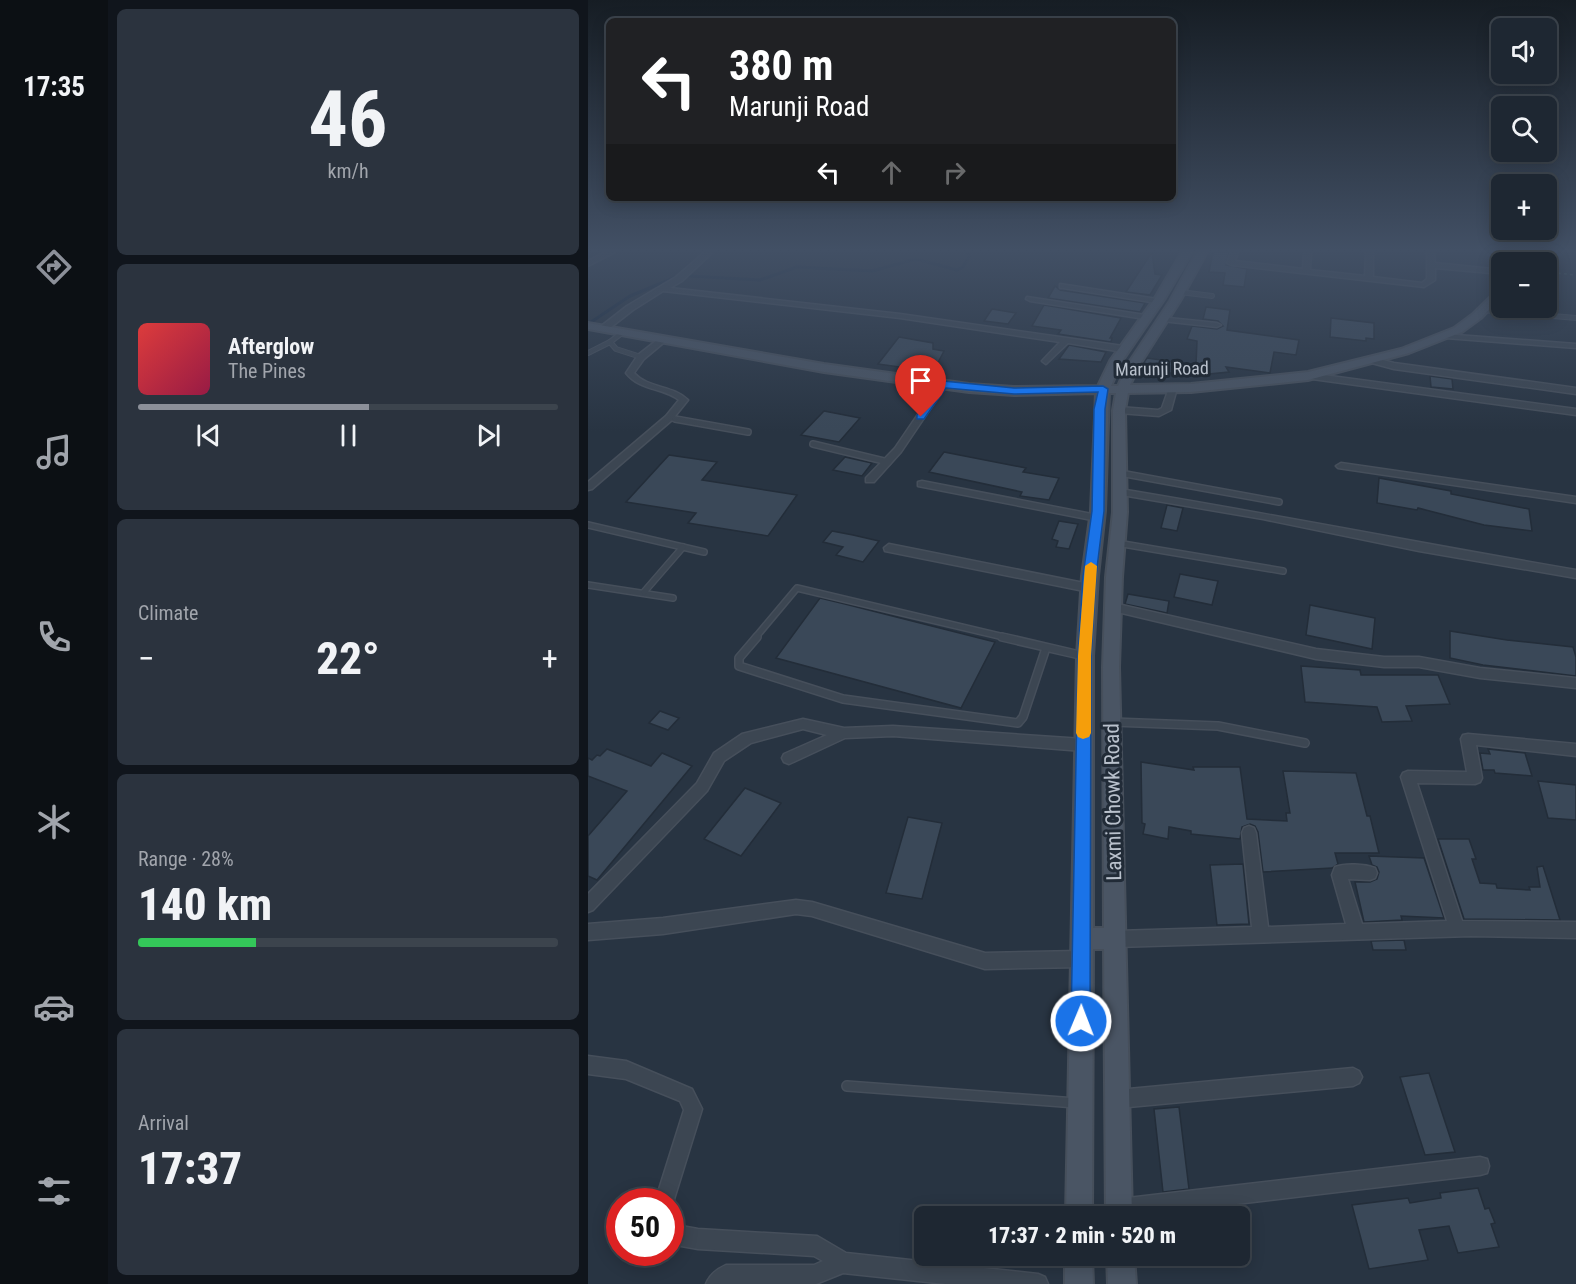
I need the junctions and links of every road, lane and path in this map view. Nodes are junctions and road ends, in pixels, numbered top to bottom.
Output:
1 (623, 312) edge
2 (864, 312) edge
3 (1114, 312) edge
4 (1149, 312) edge
5 (1167, 312) edge
6 (1480, 312) edge
7 (1505, 312) edge
8 (1145, 317) junction
9 (1576, 318) edge
10 (1162, 319) junction
11 (1217, 325) dead end
12 (595, 327) edge
13 (623, 332) junction
14 (1446, 336) junction
15 (664, 339) junction
16 (1066, 341) junction
17 (610, 342) junction
18 (1576, 346) edge
19 (1123, 350) junction
20 (588, 353) edge
21 (641, 357) junction
22 (1371, 360) junction
23 (1046, 361) dead end
24 (1308, 376) junction
25 (943, 384) junction
26 (1113, 388) junction
27 (1173, 388) junction
28 (1576, 391) edge
29 (1119, 410) junction
30 (1576, 412) edge
31 (669, 418) junction
32 (748, 432) dead end
33 (813, 444) dead end
34 (888, 462) junction
35 (1341, 466) dead end
36 (870, 480) dead end
37 (1120, 482) junction
38 (922, 484) dead end
39 (589, 485) edge
40 (1576, 500) edge
41 (1279, 502) dead end
42 (1097, 518) junction
43 (588, 525) edge
44 (1117, 543) junction
45 (683, 547) junction
46 (889, 548) dead end
47 (704, 552) dead end
48 (1283, 571) dead end
49 (1576, 574) edge
50 (588, 585) edge
51 (1089, 588) junction
52 (644, 592) junction
53 (673, 598) dead end
54 (1087, 610) junction
55 (1113, 610) junction
56 (1046, 648) junction
57 (1084, 656) junction
58 (1576, 683) edge
59 (1112, 722) junction
60 (844, 733) junction
61 (1305, 743) dead end
62 (1083, 745) junction
63 (1576, 750) edge
64 (789, 758) dead end
65 (1249, 833) dead end
66 (1370, 873) dead end
67 (588, 905) edge
68 (1457, 929) junction
69 (1576, 930) edge
70 (588, 932) edge
71 (1356, 932) junction
72 (1261, 934) junction
73 (1116, 939) junction
74 (1081, 948) junction
75 (588, 1065) edge
76 (1353, 1077) dead end
77 (848, 1086) dead end
78 (1118, 1099) junction
79 (1080, 1103) junction
80 (1480, 1166) dead end
81 (668, 1188) edge
82 (1079, 1206) edge
83 (1119, 1206) edge
84 (1173, 1206) edge
85 (684, 1236) edge
86 (843, 1263) junction
87 (1079, 1266) edge
88 (1121, 1266) edge
89 (716, 1284) edge
90 (1038, 1284) edge
91 (1079, 1284) edge
92 (1122, 1284) edge

1 - 12 street
2 - 16 street
3 - 8 street
4 - 8 main road
5 - 10 main road
6 - 14 main road, Marunji Road
7 - 9 lane
8 - 19 main road
10 - 11 street
10 - 26 main road
12 - 13 main road, Marunji Road
13 - 15 main road, Marunji Road
13 - 17 lane
14 - 18 street
14 - 22 main road, Marunji Road
15 - 21 street
15 - 25 main road, Marunji Road
16 - 19 street
16 - 23 street
17 - 20 lane
17 - 21 lane
19 - 26 main road
21 - 31 street
22 - 24 main road, Marunji Road
22 - 28 street
24 - 27 main road, Marunji Road
24 - 30 street
25 - 26 main road, Marunji Road
25 - 34 street
26 - 27 main road, Marunji Road
26 - 29 main road, Laxmi Chowk Road
26 - 42 main road, Laxmi Chowk Road
27 - 29 street
29 - 37 main road, Laxmi Chowk Road
31 - 32 lane
31 - 39 street
33 - 34 lane
34 - 36 street
35 - 40 street
37 - 41 lane
37 - 44 main road, Laxmi Chowk Road
37 - 49 street
38 - 42 street
42 - 51 main road, Laxmi Chowk Road
43 - 45 lane
44 - 48 lane
44 - 55 main road, Laxmi Chowk Road
45 - 47 lane
45 - 52 lane
46 - 51 street
50 - 52 lane
51 - 54 main road, Laxmi Chowk Road
52 - 53 lane
54 - 55 main road
54 - 57 main road, Laxmi Chowk Road
55 - 58 street
55 - 59 main road, Laxmi Chowk Road
56 - 56 lane
56 - 57 lane
57 - 62 main road, Laxmi Chowk Road
59 - 61 lane
59 - 73 main road, Laxmi Chowk Road
60 - 62 street
60 - 64 street
60 - 67 street
62 - 74 main road, Laxmi Chowk Road
63 - 68 street
65 - 72 street
66 - 71 street
68 - 69 street
68 - 71 street
70 - 74 street
71 - 72 street
72 - 73 street
73 - 74 main road
73 - 78 main road, Laxmi Chowk Road
74 - 79 main road, Laxmi Chowk Road
75 - 81 street
76 - 78 street
77 - 79 lane
78 - 83 main road, Laxmi Chowk Road
79 - 82 main road, Laxmi Chowk Road
80 - 84 street
85 - 86 street
86 - 89 street
86 - 90 street
87 - 91 main road
88 - 92 main road

